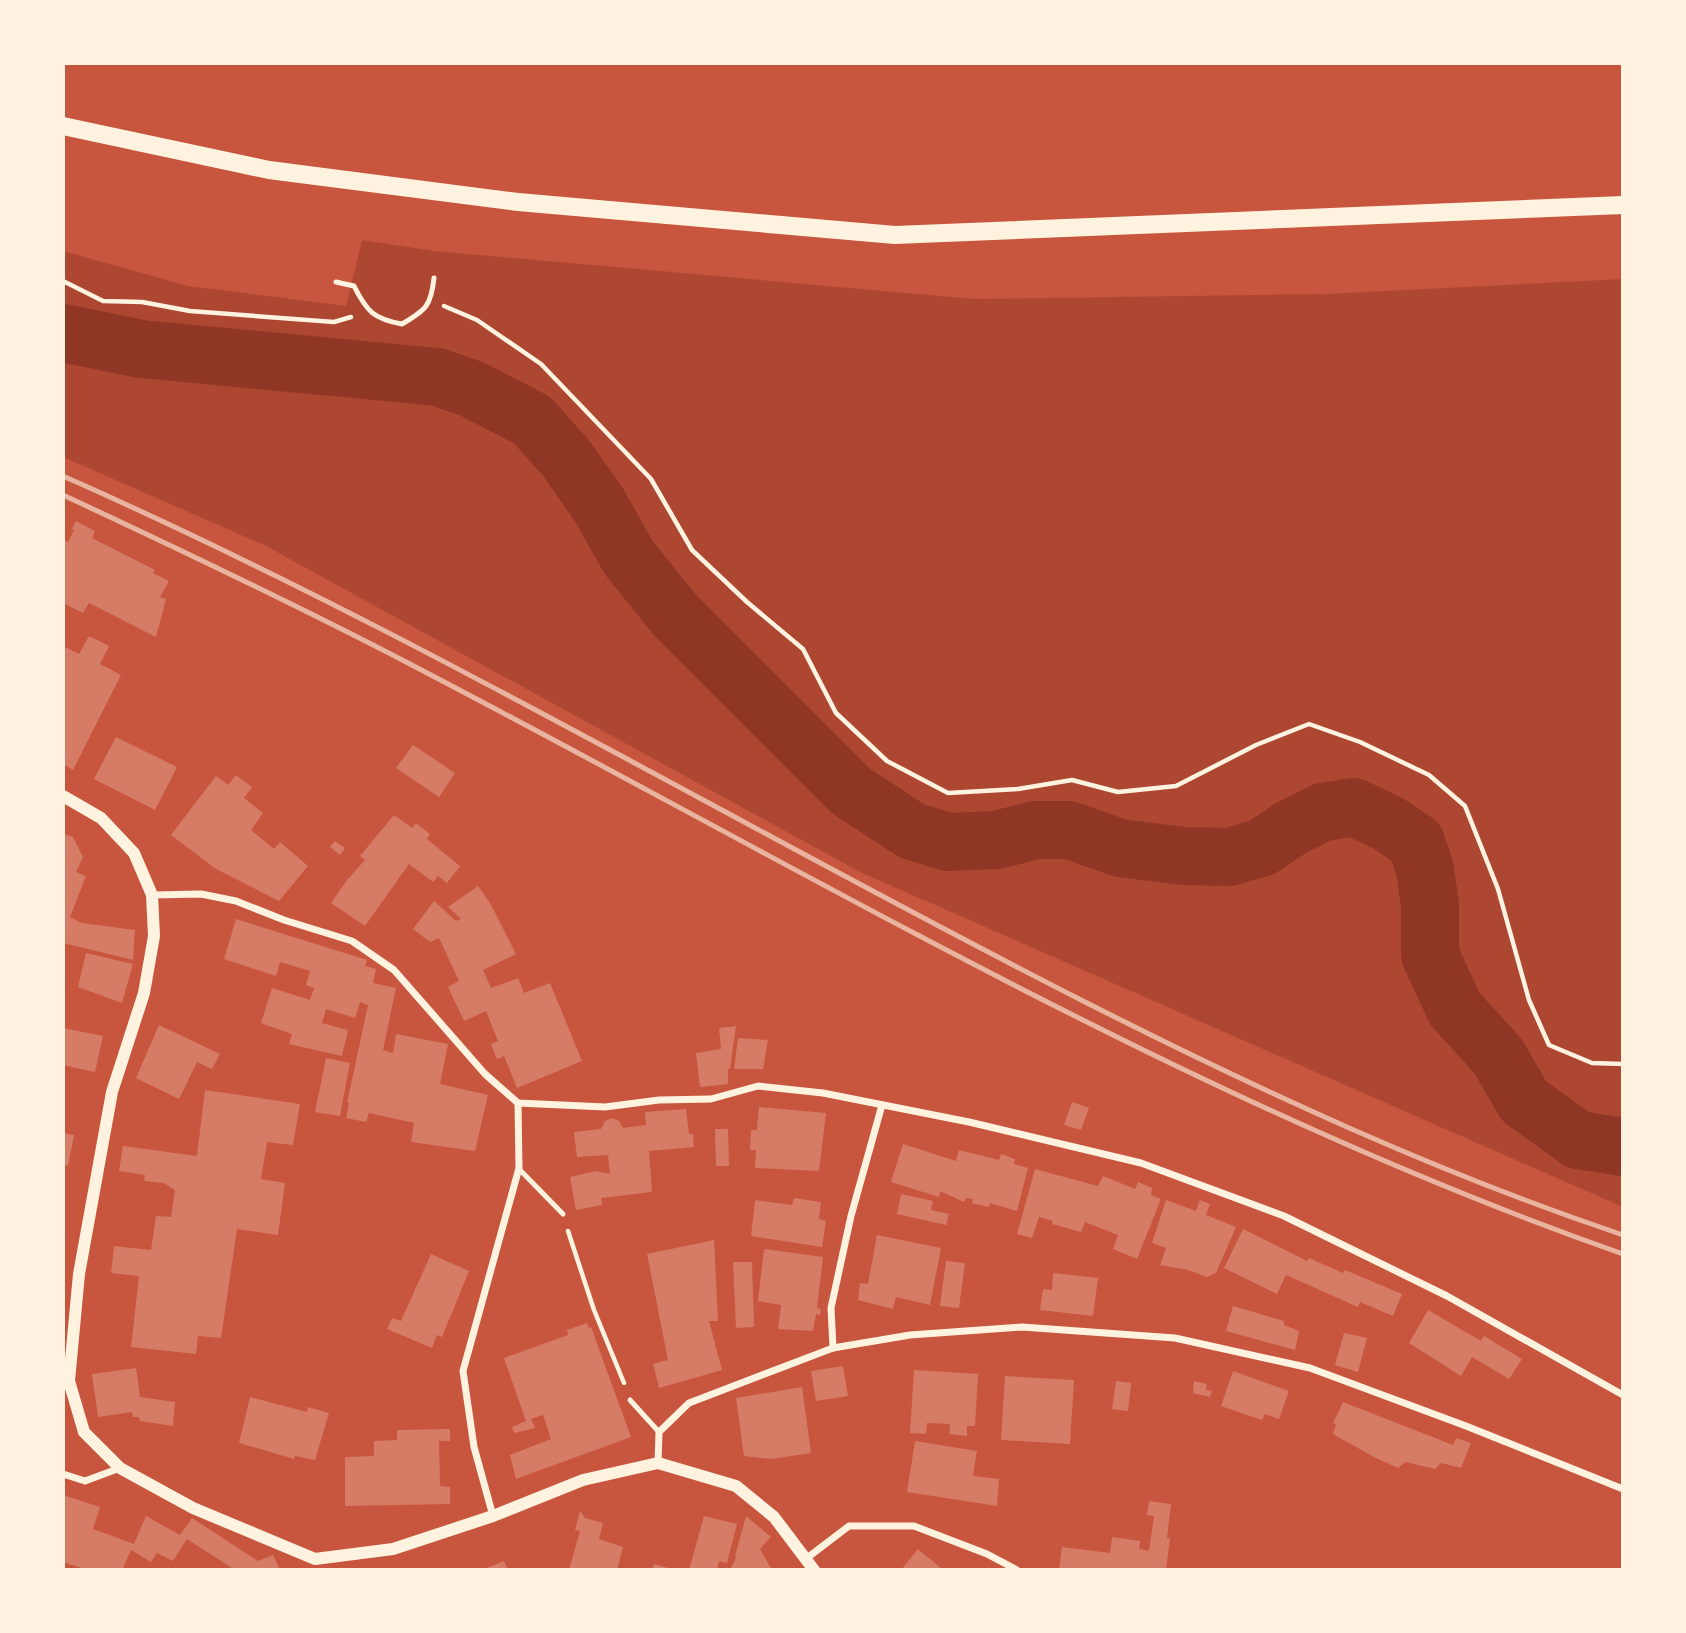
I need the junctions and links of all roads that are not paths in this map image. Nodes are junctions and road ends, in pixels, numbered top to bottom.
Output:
1 (63, 126) edge
2 (1623, 205) edge
3 (434, 278) dead end
4 (336, 282) dead end
5 (63, 796) edge
6 (152, 895) junction
7 (518, 1103) junction
8 (882, 1105) junction
9 (519, 1168) junction
10 (563, 1214) road end
11 (833, 1348) junction
12 (1623, 1395) edge
13 (631, 1401) road end
14 (659, 1432) junction
15 (658, 1463) junction
16 (120, 1468) junction
17 (63, 1474) edge
18 (1623, 1489) edge
19 (493, 1516) junction
20 (807, 1558) junction
21 (313, 1565) edge
22 (814, 1570) edge
23 (1017, 1570) edge

1 - 2 main road
3 - 4 lane
5 - 6 street
6 - 7 street
6 - 16 street
7 - 8 street
7 - 9 street
8 - 11 street
8 - 12 street
9 - 10 lane
9 - 19 street
11 - 14 street
11 - 18 street
13 - 14 lane
14 - 15 street
15 - 19 street
15 - 20 street
16 - 17 street
16 - 21 street
19 - 21 street
20 - 22 street
20 - 23 street

